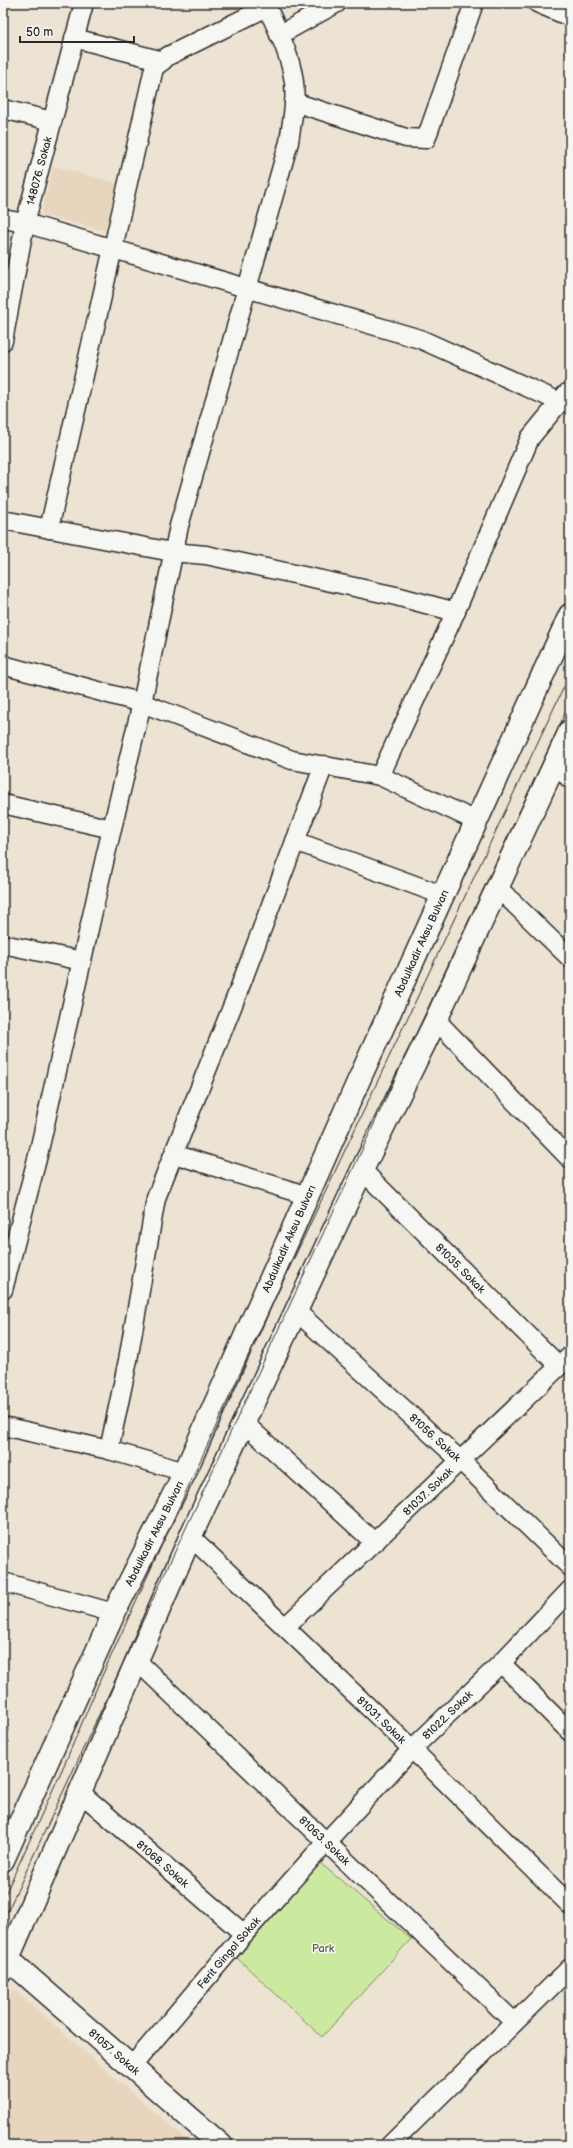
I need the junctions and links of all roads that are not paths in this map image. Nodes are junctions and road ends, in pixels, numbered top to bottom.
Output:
1 (84, 3) edge
2 (337, 3) edge
3 (474, 3) edge
4 (537, 3) edge
5 (266, 5) edge
6 (570, 17) edge
7 (279, 35) junction
8 (74, 38) junction
9 (162, 60) junction
10 (294, 102) junction
11 (3, 109) edge
12 (52, 121) junction
13 (3, 219) edge
14 (25, 223) junction
15 (112, 248) junction
16 (248, 288) junction
17 (3, 341) edge
18 (567, 397) edge
19 (3, 520) edge
20 (49, 529) junction
21 (172, 552) junction
22 (456, 612) junction
23 (570, 615) edge
24 (3, 665) edge
25 (142, 703) junction
26 (570, 731) edge
27 (324, 765) junction
28 (562, 772) edge
29 (380, 776) junction
30 (3, 804) edge
31 (476, 821) junction
32 (112, 829) junction
33 (295, 841) junction
34 (496, 887) junction
35 (442, 895) junction
36 (3, 944) edge
37 (570, 958) edge
38 (82, 961) junction
39 (436, 1020) junction
40 (174, 1154) junction
41 (570, 1159) edge
42 (362, 1170) junction
43 (308, 1196) junction
44 (3, 1290) edge
45 (296, 1312) junction
46 (564, 1361) edge
47 (244, 1423) junction
48 (3, 1426) edge
49 (109, 1450) junction
50 (461, 1461) junction
51 (185, 1472) junction
52 (190, 1537) junction
53 (375, 1543) junction
54 (570, 1567) edge
55 (3, 1582) edge
56 (570, 1590) edge
57 (114, 1612) junction
58 (285, 1627) junction
59 (136, 1660) junction
60 (501, 1663) junction
61 (570, 1732) edge
62 (412, 1749) junction
63 (81, 1793) junction
64 (327, 1841) junction
65 (5, 1849) edge
66 (570, 1905) edge
67 (244, 1934) junction
68 (6, 1964) edge
69 (570, 1968) edge
70 (514, 2022) junction
71 (132, 2066) junction
72 (221, 2145) edge
73 (390, 2145) edge

1 - 8 street, 148076. Sokak
2 - 7 street
3 - 10 street
4 - 6 street
5 - 7 street
5 - 9 street
7 - 10 street
8 - 9 street
8 - 12 street, 148076. Sokak
9 - 15 street
10 - 16 street
11 - 12 street
12 - 14 street, 148076. Sokak
13 - 14 street
14 - 15 street
14 - 17 street, 148076. Sokak
15 - 16 street
15 - 20 street
16 - 18 street
16 - 21 street
18 - 22 street
19 - 20 street
20 - 21 street
21 - 22 street
21 - 25 street
22 - 29 street
23 - 31 main road, Abdulkadir Aksu Bulvarı
24 - 25 street
25 - 27 street
25 - 32 street
26 - 28 main road
27 - 29 street
27 - 33 street
28 - 34 main road
29 - 31 street
30 - 32 street
31 - 35 main road, Abdulkadir Aksu Bulvarı
32 - 38 street
33 - 35 street
33 - 40 street
34 - 37 street
34 - 39 main road
35 - 43 main road, Abdulkadir Aksu Bulvarı
36 - 38 street
38 - 44 street
39 - 41 street
39 - 42 main road
40 - 43 street
40 - 49 street
42 - 45 main road
42 - 46 street, 81035. Sokak
43 - 51 main road, Abdulkadir Aksu Bulvarı
45 - 47 main road
45 - 50 street, 81056. Sokak
46 - 50 street, 81037. Sokak
47 - 52 main road
47 - 53 street
48 - 49 street
49 - 51 street
50 - 53 street, 81037. Sokak
50 - 54 street, 81056. Sokak
51 - 57 main road, Abdulkadir Aksu Bulvarı
52 - 58 street, 81031. Sokak
52 - 59 main road
53 - 58 street, 81037. Sokak
55 - 57 street
56 - 60 street, 81022. Sokak
57 - 65 main road, Abdulkadir Aksu Bulvarı
58 - 62 street, 81031. Sokak
59 - 63 main road
59 - 64 street, 81063. Sokak
60 - 61 street
60 - 62 street, 81022. Sokak
62 - 64 street, 81022. Sokak
62 - 66 street, 81031. Sokak
63 - 67 street, 81068. Sokak
63 - 68 main road
64 - 67 street, Ferit Gingol Sokak
64 - 70 street, 81063. Sokak
67 - 71 street, Ferit Gingol Sokak
68 - 71 main road, 81057. Sokak
69 - 70 street
70 - 73 street
71 - 72 main road, 81057. Sokak

